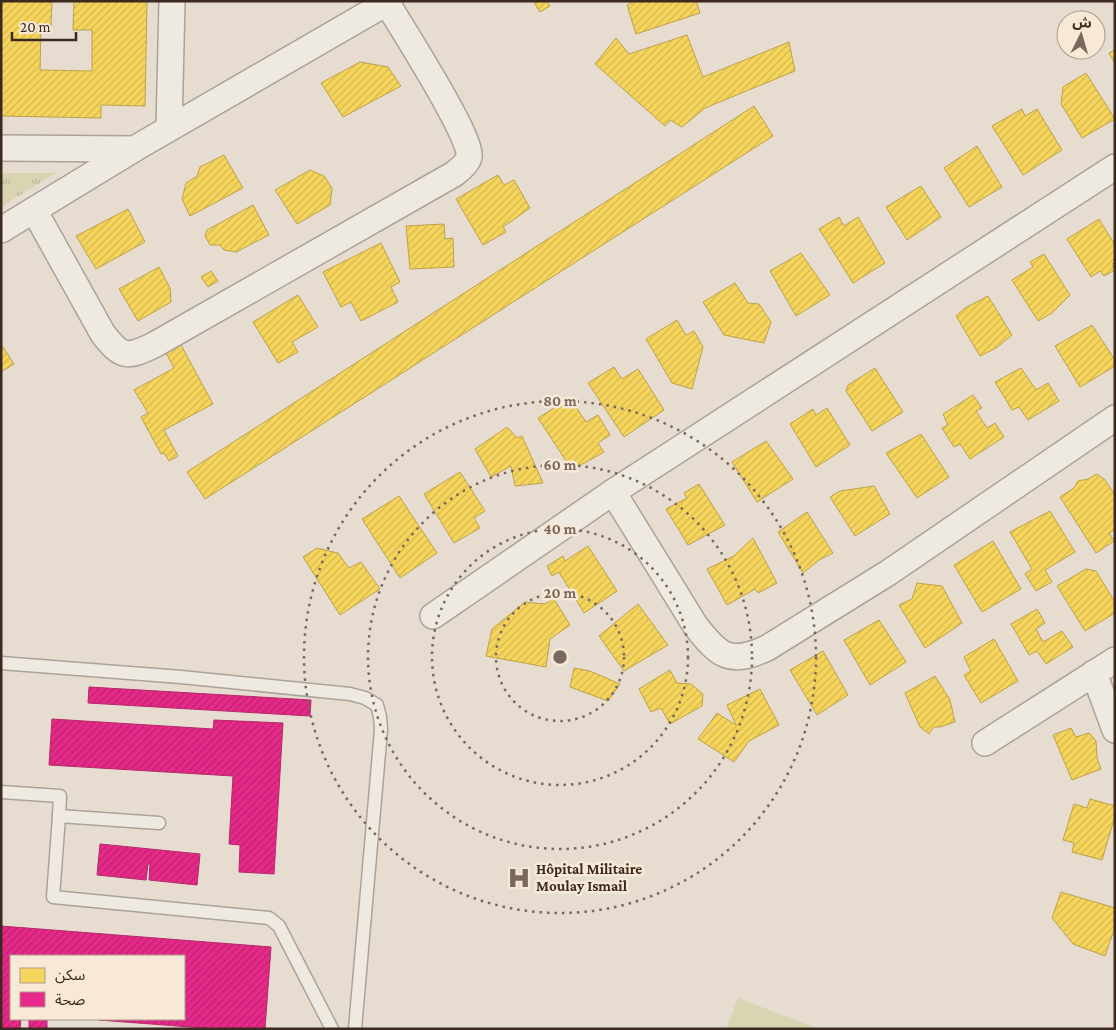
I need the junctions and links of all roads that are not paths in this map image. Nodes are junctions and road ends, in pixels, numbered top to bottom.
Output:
1 (172, 1) edge
2 (388, 2) edge
3 (169, 128) junction
4 (1, 148) edge
5 (134, 149) junction
6 (1115, 167) edge
7 (34, 210) junction
8 (1, 230) edge
9 (1115, 418) edge
10 (613, 492) junction
11 (433, 616) dead end
12 (1115, 660) edge
13 (1, 663) edge
14 (1094, 673) junction
15 (1115, 730) edge
16 (985, 744) dead end
17 (1, 792) edge
18 (59, 816) junction
19 (159, 823) dead end
20 (332, 1029) edge
21 (355, 1029) edge

1 - 3 street
2 - 3 street
2 - 7 street
3 - 5 street
4 - 5 street
5 - 7 street
6 - 10 street
7 - 8 street
9 - 10 street
10 - 11 street
12 - 14 street
13 - 21 lane
14 - 15 street
14 - 16 street
17 - 18 lane
18 - 19 lane
18 - 20 lane

